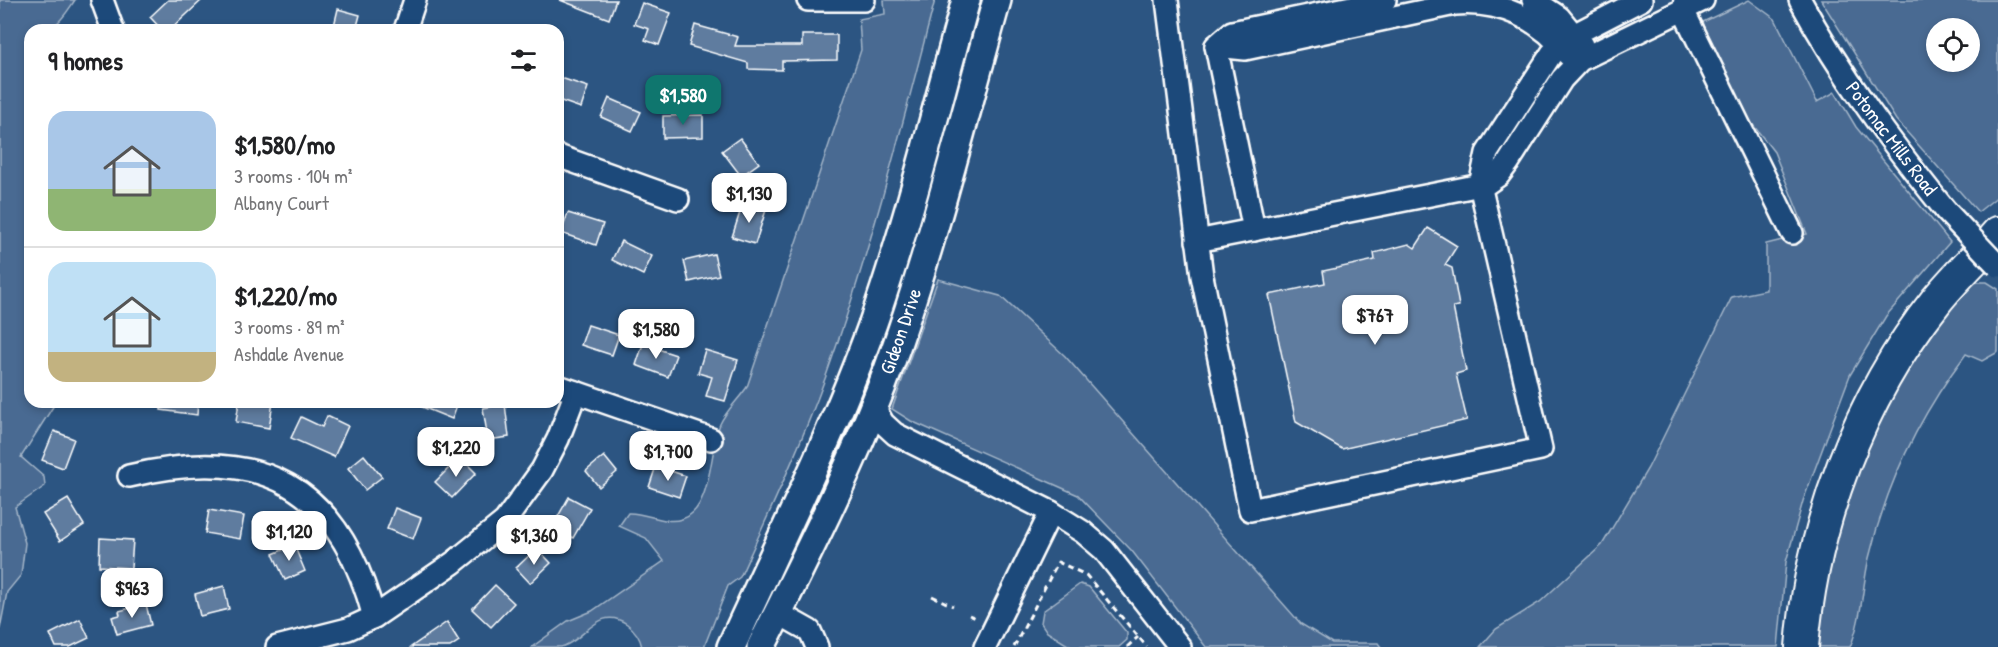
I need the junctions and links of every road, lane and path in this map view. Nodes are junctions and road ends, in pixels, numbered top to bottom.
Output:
1 (102, 0) edge
2 (415, 0) edge
3 (808, 0) edge
4 (864, 0) edge
5 (966, 0) edge
6 (997, 0) edge
7 (1167, 0) edge
8 (1385, 0) edge
9 (1533, 0) edge
10 (1703, 0) edge
11 (1800, 0) edge
12 (1636, 2) edge
13 (1684, 5) edge
14 (111, 24) edge
15 (407, 24) edge
16 (1643, 29) junction
17 (1568, 40) junction
18 (1216, 46) junction
19 (1583, 60) junction
20 (564, 158) edge
21 (1480, 185) junction
22 (678, 199) dead end
23 (1254, 230) junction
24 (1792, 233) dead end
25 (1998, 233) edge
26 (1197, 241) junction
27 (1998, 266) edge
28 (567, 389) edge
29 (873, 405) junction
30 (564, 406) edge
31 (564, 408) edge
32 (711, 439) dead end
33 (129, 476) dead end
34 (1051, 512) junction
35 (932, 596) dead end
36 (953, 606) dead end
37 (778, 613) junction
38 (375, 617) junction
39 (1138, 637) junction
40 (277, 647) edge
41 (731, 647) edge
42 (760, 647) edge
43 (817, 647) edge
44 (985, 647) edge
45 (1014, 647) edge
46 (1126, 647) edge
47 (1146, 647) edge
48 (1180, 647) edge
49 (1802, 647) edge

1 - 14 street
2 - 15 street
3 - 4 street
5 - 41 main road, Gideon Drive
6 - 29 main road, Gideon Drive
7 - 26 street
8 - 18 street
9 - 17 street
10 - 13 street
11 - 27 street, Potomac Mills Road, bridge
12 - 16 street
12 - 17 street
13 - 16 street
13 - 24 street
16 - 19 street
17 - 18 street
17 - 19 street
17 - 21 street
18 - 23 street
19 - 21 street
20 - 22 street
21 - 23 street
21 - 26 street
23 - 26 street
25 - 49 highway
28 - 30 street
28 - 32 street
29 - 34 street
29 - 37 main road, Gideon Drive
31 - 38 street
33 - 38 street
34 - 44 street
34 - 48 street
35 - 36 path
37 - 42 main road, Gideon Drive
37 - 43 street
38 - 40 street
39 - 45 path
39 - 46 path
39 - 47 path

